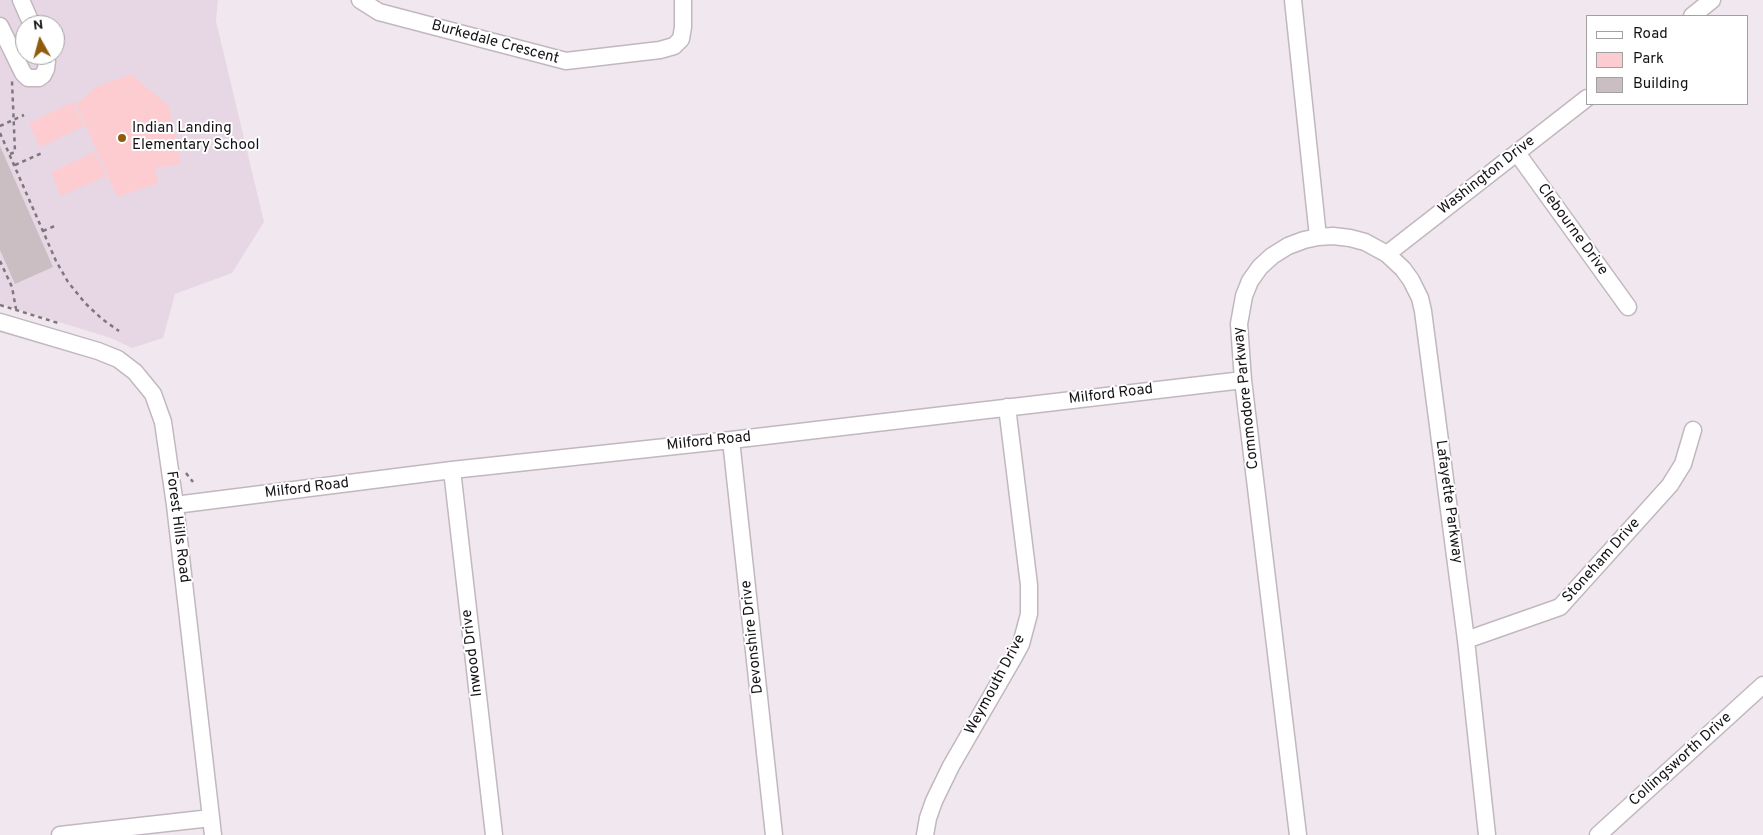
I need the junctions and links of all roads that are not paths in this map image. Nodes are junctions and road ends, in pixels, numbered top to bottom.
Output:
1 (21, 0) edge
2 (360, 0) edge
3 (683, 0) edge
4 (1293, 0) edge
5 (1712, 0) edge
6 (28, 15) edge
7 (1693, 15) edge
8 (0, 26) edge
9 (15, 57) edge
10 (19, 65) edge
11 (46, 65) edge
12 (1586, 99) edge
13 (1517, 153) junction
14 (1318, 236) junction
15 (1387, 254) junction
16 (1628, 306) dead end
17 (0, 322) edge
18 (1243, 380) junction
19 (1007, 407) junction
20 (1693, 430) dead end
21 (731, 440) junction
22 (452, 470) junction
23 (175, 505) junction
24 (1466, 640) junction
25 (1763, 685) edge
26 (211, 818) junction
27 (60, 835) edge
28 (213, 835) edge
29 (494, 835) edge
30 (774, 835) edge
31 (925, 835) edge
32 (1298, 835) edge
33 (1487, 835) edge
34 (1598, 835) edge

1 - 6 street
2 - 3 street, Burkedale Crescent
4 - 14 street
5 - 7 street
8 - 9 street
10 - 11 street
12 - 13 street, Washington Drive
13 - 15 street, Washington Drive
13 - 16 street, Clebourne Drive
14 - 15 street, Lafayette Parkway
14 - 18 street, Commodore Parkway
15 - 24 street, Lafayette Parkway
17 - 23 street, Forest Hills Road
18 - 19 street, Milford Road
18 - 32 street, Commodore Parkway
19 - 21 street, Milford Road
19 - 31 street, Weymouth Drive
20 - 24 street, Stoneham Drive
21 - 22 street, Milford Road
21 - 30 street, Devonshire Drive
22 - 23 street, Milford Road
22 - 29 street, Inwood Drive
23 - 26 street, Forest Hills Road
24 - 33 street, Lafayette Parkway
25 - 34 street, Collingsworth Drive
26 - 27 street
26 - 28 street, Forest Hills Road

